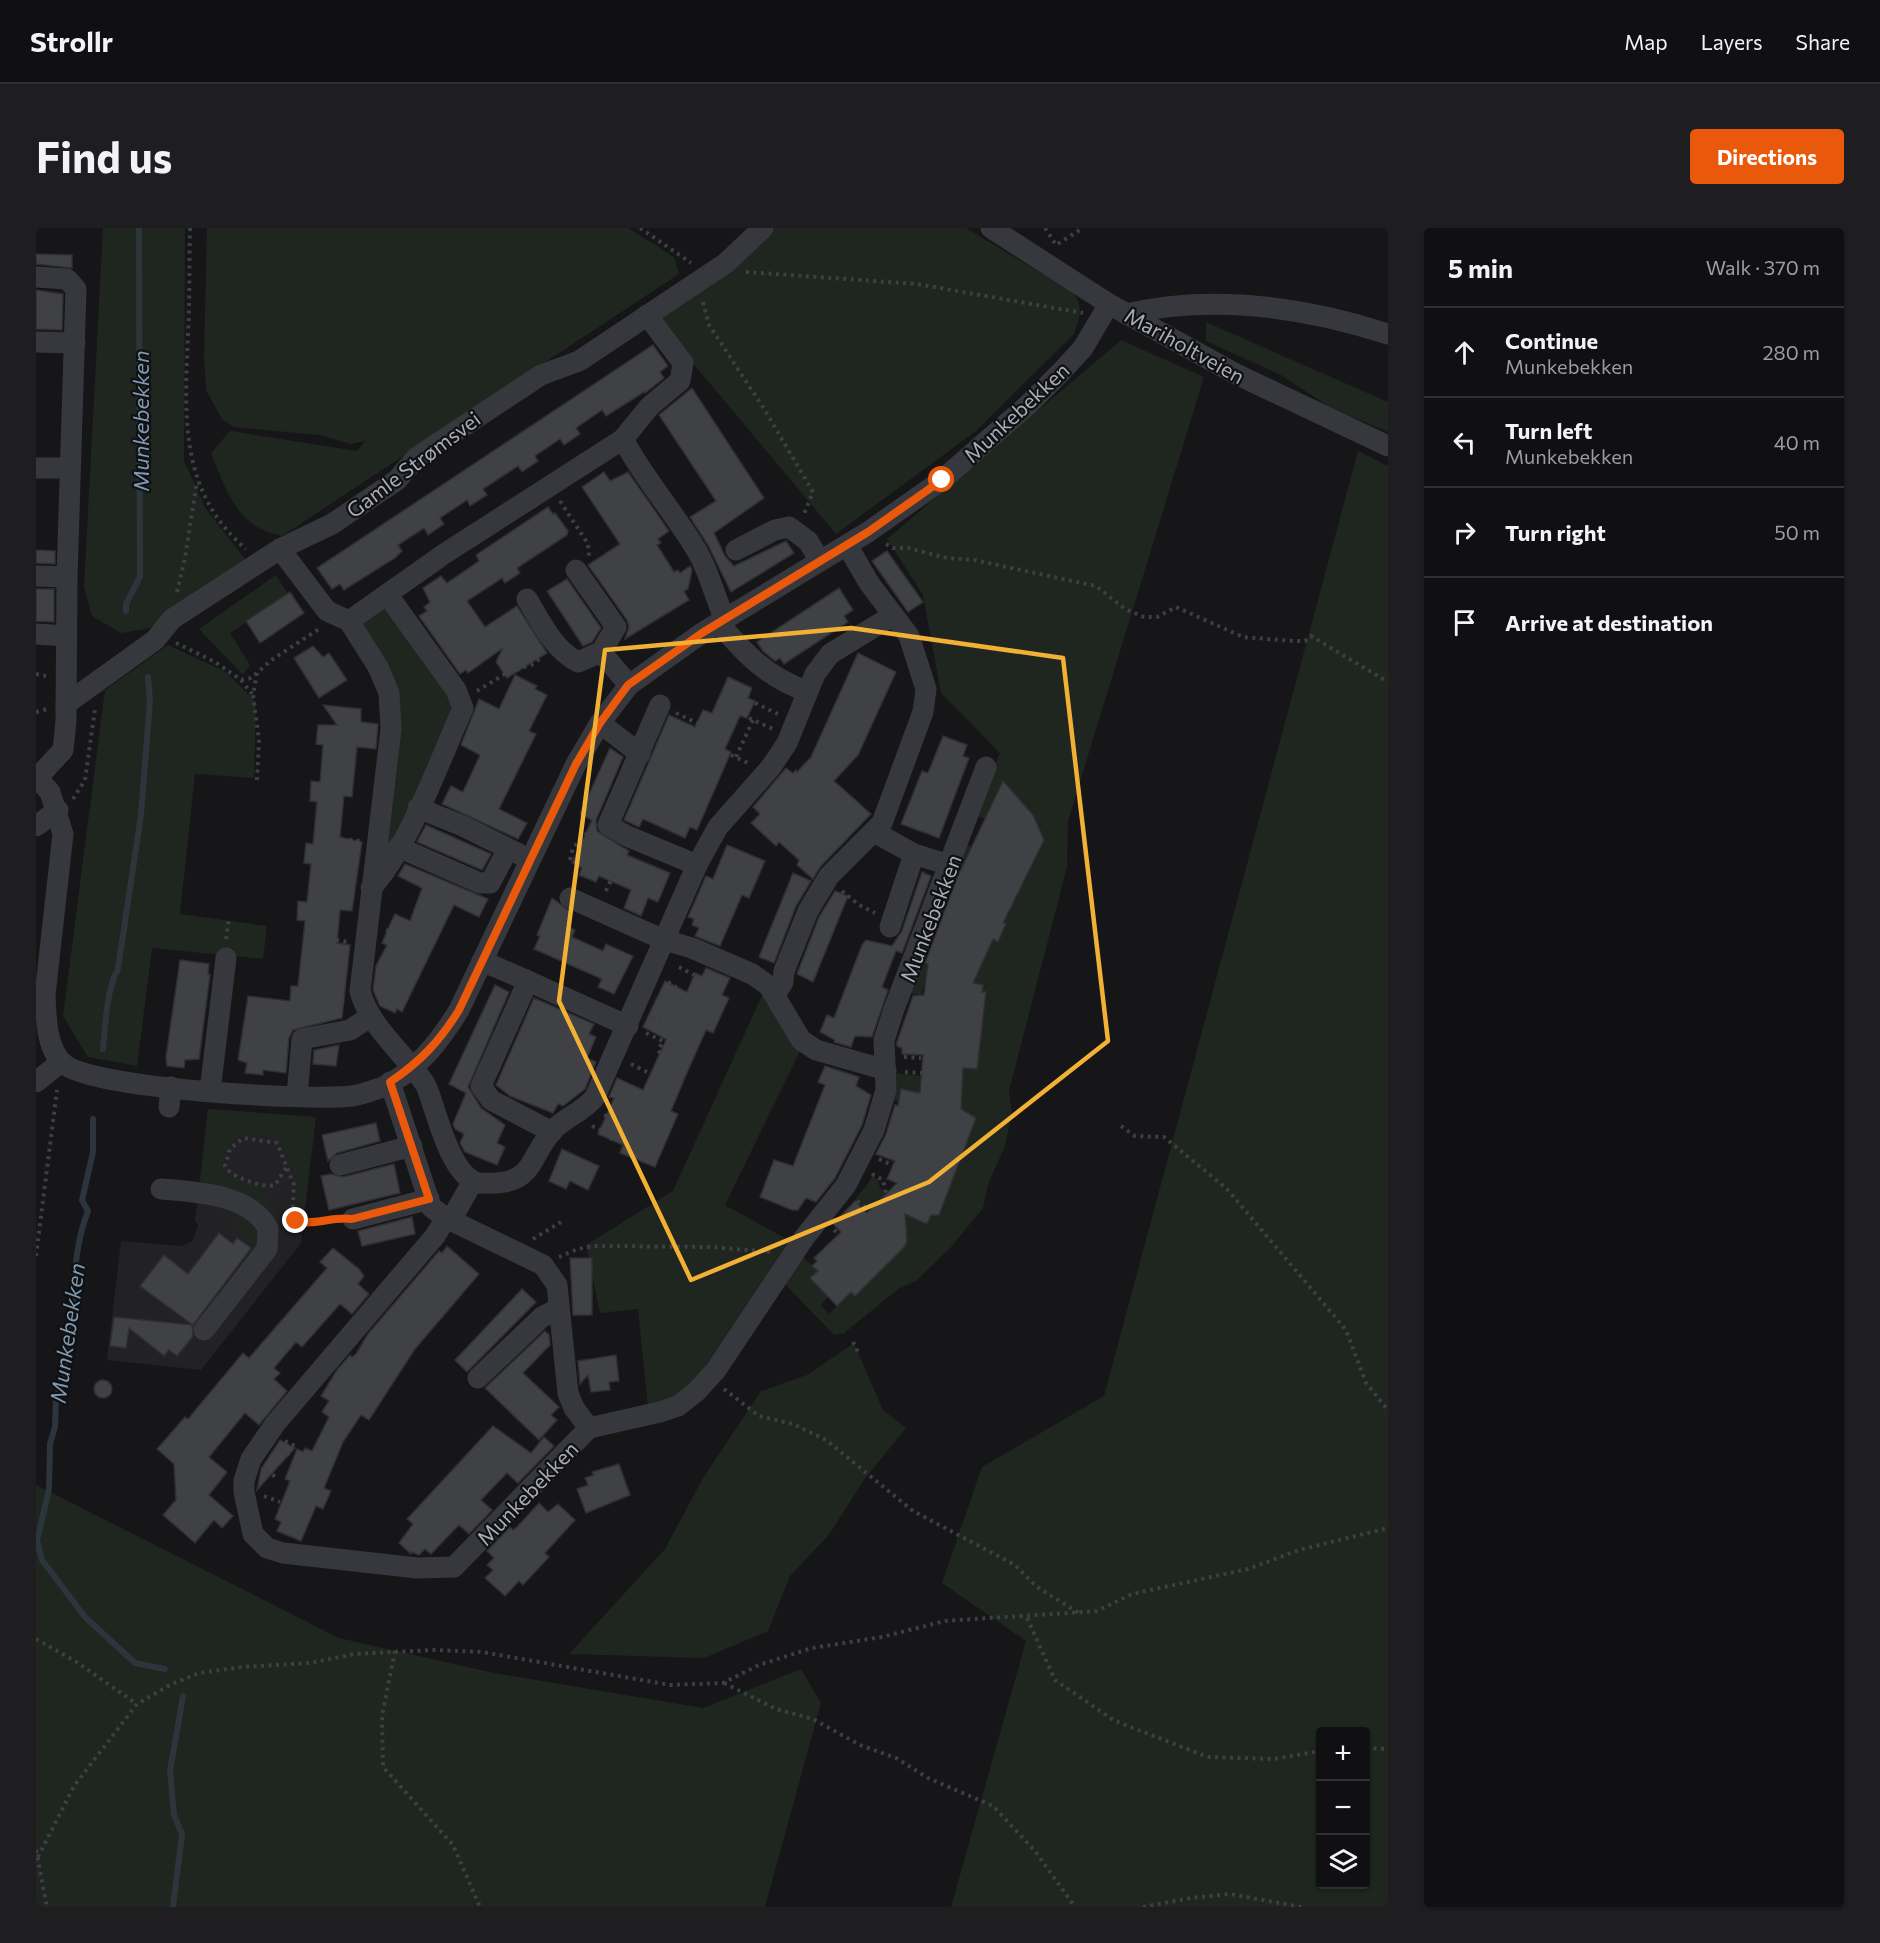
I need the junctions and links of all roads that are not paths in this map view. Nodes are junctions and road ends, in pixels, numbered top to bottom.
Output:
1 (763, 228) edge
2 (991, 228) edge
3 (36, 277) edge
4 (1112, 311) junction
5 (647, 315) junction
6 (1388, 334) edge
7 (36, 342) edge
8 (75, 343) junction
9 (623, 439) junction
10 (1388, 446) edge
11 (36, 468) edge
12 (70, 468) junction
13 (847, 545) junction
14 (280, 549) junction
15 (736, 550) dead end
16 (820, 561) junction
17 (576, 570) road end
18 (36, 576) edge
19 (67, 577) junction
20 (387, 594) junction
21 (527, 599) dead end
22 (892, 616) junction
23 (344, 618) junction
24 (722, 621) junction
25 (36, 634) edge
26 (66, 636) junction
27 (601, 652) junction
28 (628, 685) junction
29 (807, 691) junction
30 (66, 704) junction
31 (660, 705) road end
32 (600, 723) junction
33 (640, 754) junction
34 (986, 768) dead end
35 (37, 778) edge
36 (418, 808) junction
37 (58, 810) junction
38 (36, 826) edge
39 (874, 832) junction
40 (398, 847) junction
41 (508, 849) junction
42 (914, 854) junction
43 (530, 860) junction
44 (949, 865) junction
45 (697, 866) junction
46 (370, 888) junction
47 (570, 898) dead end
48 (891, 925) road end
49 (664, 940) junction
50 (226, 958) dead end
51 (482, 961) junction
52 (528, 981) junction
53 (41, 994) edge
54 (775, 994) junction
55 (371, 1016) junction
56 (634, 1028) junction
57 (61, 1062) junction
58 (896, 1066) junction
59 (412, 1068) junction
60 (36, 1082) edge
61 (390, 1082) junction
62 (210, 1091) junction
63 (297, 1096) junction
64 (552, 1132) junction
65 (412, 1146) junction
66 (340, 1165) dead end
67 (473, 1181) junction
68 (161, 1189) dead end
69 (429, 1199) junction
70 (352, 1219) road end
71 (449, 1219) junction
72 (558, 1309) junction
73 (204, 1330) dead end
74 (478, 1378) dead end
75 (589, 1428) junction

1 - 5 street, Gamle Strømsvei
2 - 4 street, Mariholtveien
3 - 8 street
4 - 6 street
4 - 10 street, Mariholtveien
4 - 13 street, Munkebekken
5 - 9 street
5 - 14 street, Gamle Strømsvei
7 - 8 street
8 - 12 street
9 - 20 street
9 - 24 street
11 - 12 street
12 - 19 street
13 - 16 street, Munkebekken
13 - 22 street
14 - 23 street
14 - 30 street, Gamle Strømsvei
15 - 16 street
16 - 24 street, Munkebekken
17 - 27 street
18 - 19 street
19 - 26 street
20 - 23 street
20 - 36 street
21 - 27 street
22 - 29 street
22 - 39 street
23 - 46 street
24 - 28 street, Munkebekken
24 - 29 street
25 - 26 street
26 - 30 street
27 - 28 street
28 - 32 street, Munkebekken
29 - 45 street
30 - 35 street
31 - 33 street
32 - 33 street
32 - 43 street, Munkebekken
33 - 45 street
34 - 44 street, Munkebekken
35 - 37 street
36 - 40 street
36 - 41 street
37 - 38 street
37 - 53 street
39 - 42 street
39 - 54 street
40 - 41 street
40 - 46 street
41 - 43 street
42 - 44 street
42 - 48 street
43 - 51 street, Munkebekken
44 - 58 street, Munkebekken
45 - 49 street
46 - 55 street
47 - 49 street
49 - 54 street
49 - 56 street
50 - 62 street
51 - 52 street
51 - 59 street, Munkebekken
52 - 56 street
52 - 64 street
53 - 57 street
54 - 58 street
55 - 59 street
55 - 63 street
56 - 64 street
57 - 60 street
57 - 62 street, Munkebekken
58 - 75 street, Munkebekken
59 - 61 street, Munkebekken
59 - 67 street
61 - 63 street, Munkebekken
61 - 65 street
62 - 63 street, Munkebekken
64 - 67 street
65 - 66 street
65 - 69 street
67 - 71 street
68 - 73 street
69 - 70 street
69 - 71 street
71 - 72 street, Munkebekken
71 - 75 street, Munkebekken
72 - 74 street
72 - 75 street, Munkebekken

